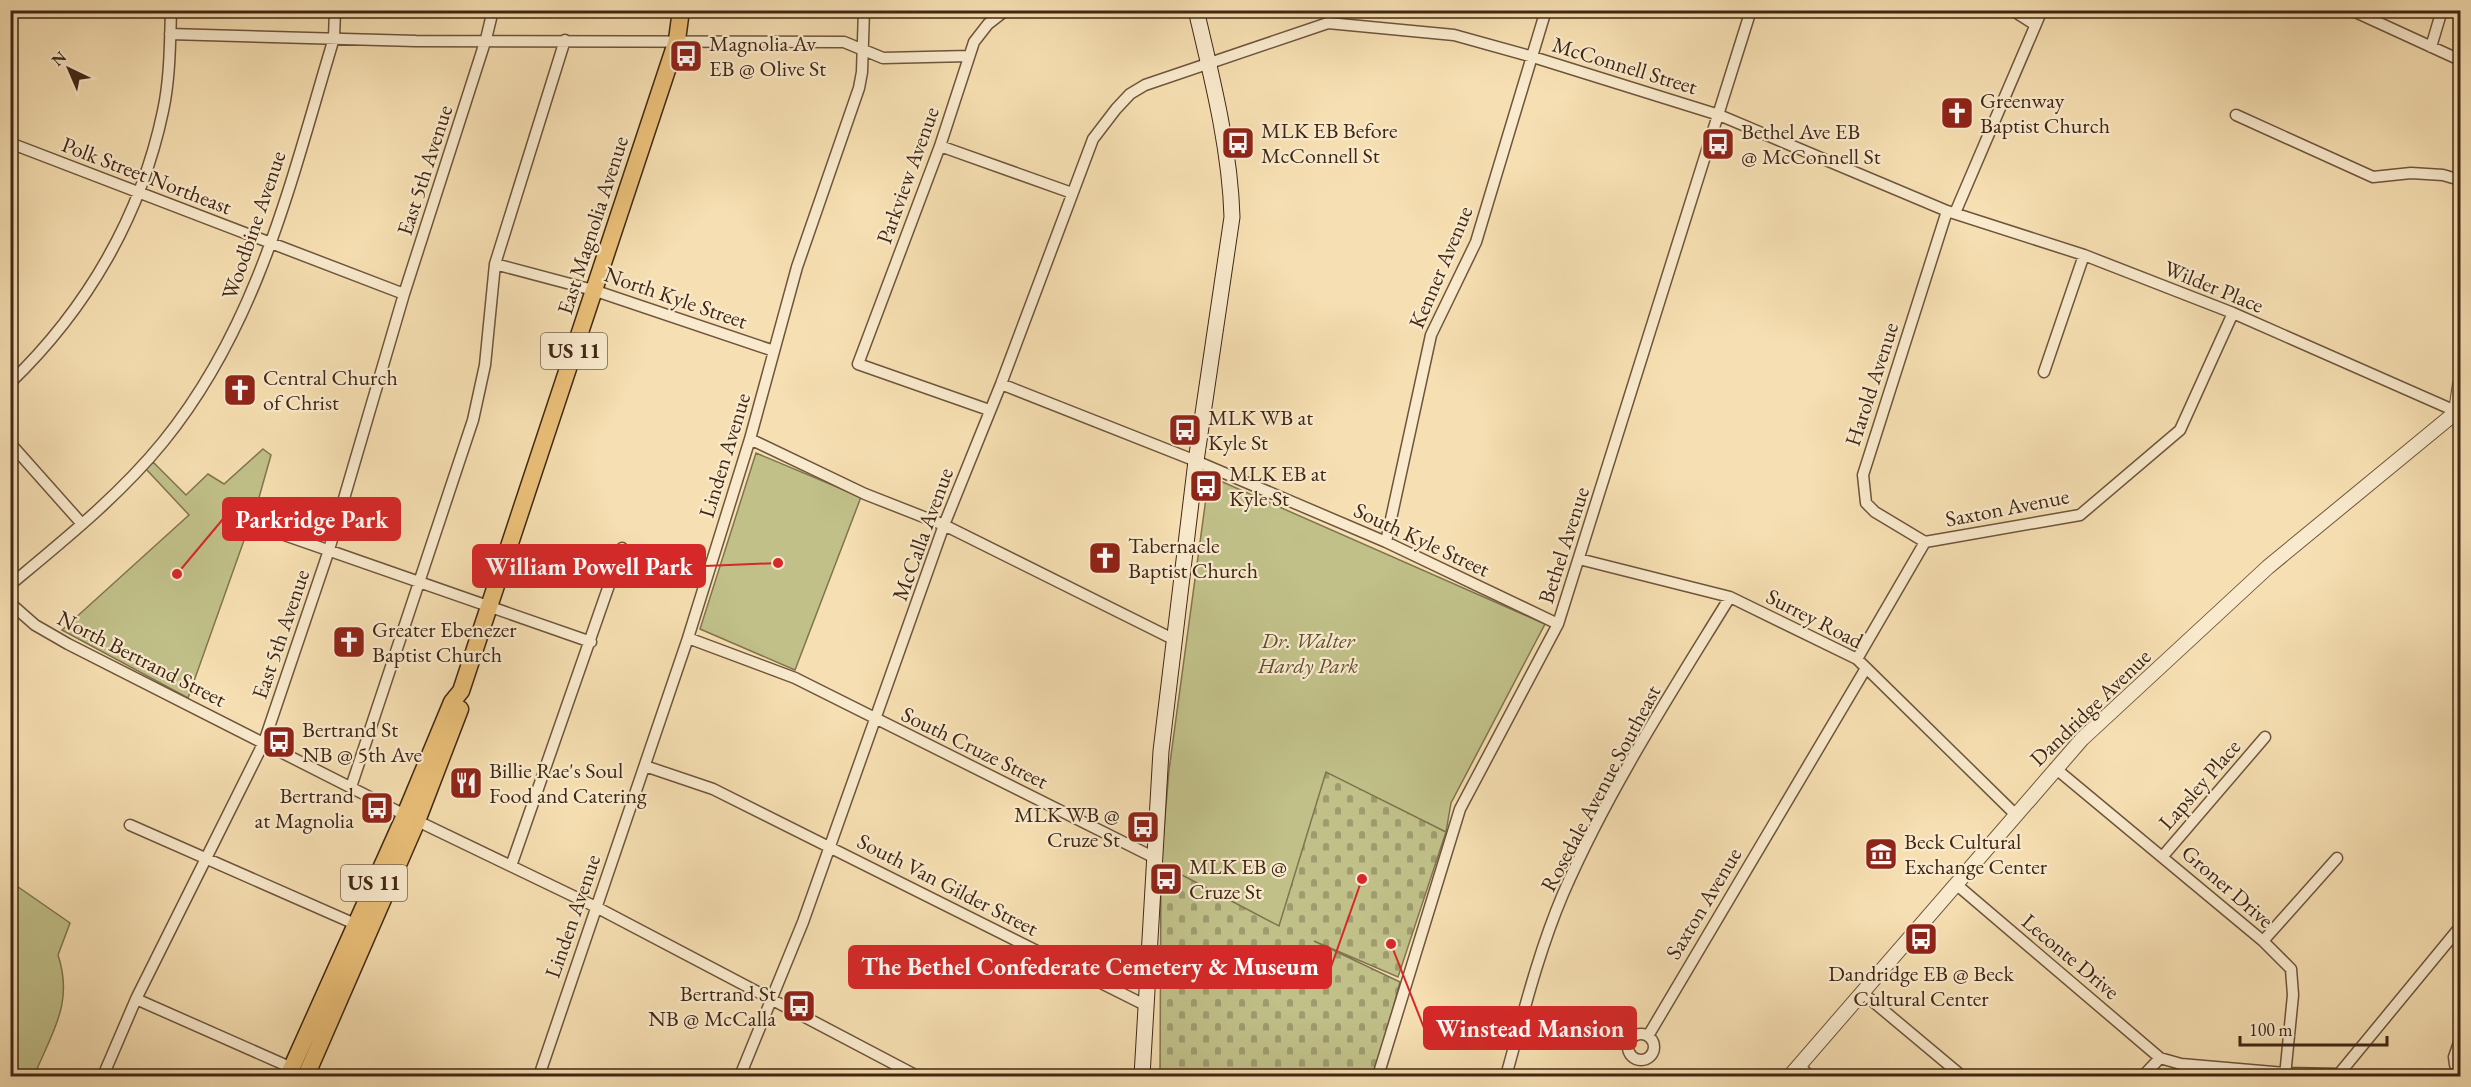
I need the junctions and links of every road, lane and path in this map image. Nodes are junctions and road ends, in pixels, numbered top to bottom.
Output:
1 (12, 10) edge
2 (171, 10) edge
3 (335, 10) edge
4 (493, 10) edge
5 (681, 10) edge
6 (864, 10) edge
7 (1006, 10) edge
8 (1196, 10) edge
9 (1546, 10) edge
10 (1751, 10) edge
11 (2012, 10) edge
12 (2042, 10) edge
13 (2351, 10) edge
14 (2442, 10) edge
15 (10, 19) edge
16 (2034, 24) junction
17 (170, 34) junction
18 (334, 38) junction
19 (486, 39) junction
20 (565, 40) junction
21 (676, 40) junction
22 (2431, 47) junction
23 (864, 49) junction
24 (969, 56) junction
25 (1533, 57) junction
26 (2460, 60) edge
27 (1208, 62) junction
28 (1719, 115) junction
29 (2236, 115) dead end
30 (10, 143) edge
31 (940, 146) junction
32 (2460, 180) edge
33 (140, 192) junction
34 (1072, 193) junction
35 (1951, 212) junction
36 (272, 244) junction
37 (2084, 255) junction
38 (495, 264) junction
39 (593, 290) junction
40 (404, 294) junction
41 (2233, 313) junction
42 (774, 351) junction
43 (2044, 372) dead end
44 (10, 384) edge
45 (1001, 384) junction
46 (2460, 384) edge
47 (989, 410) junction
48 (2459, 411) edge
49 (750, 440) junction
50 (10, 442) edge
51 (1196, 460) junction
52 (82, 524) junction
53 (253, 524) dead end
54 (944, 525) junction
55 (1386, 542) junction
56 (1925, 542) junction
57 (622, 548) dead end
58 (328, 553) junction
59 (1579, 559) junction
60 (419, 582) junction
61 (10, 585) edge
62 (1730, 597) junction
63 (10, 603) edge
64 (489, 606) junction
65 (1558, 624) junction
66 (688, 638) junction
67 (1175, 640) junction
68 (591, 642) junction
69 (1857, 659) junction
70 (1866, 668) junction
71 (876, 720) junction
72 (2265, 736) dead end
73 (264, 742) junction
74 (645, 766) junction
75 (2055, 768) junction
76 (351, 787) junction
77 (2015, 814) junction
78 (411, 818) junction
79 (130, 825) dead end
80 (830, 846) junction
81 (1153, 856) junction
82 (2163, 856) junction
83 (204, 857) junction
84 (2337, 858) dead end
85 (511, 866) junction
86 (1957, 885) junction
87 (596, 907) junction
88 (356, 924) junction
89 (2460, 927) edge
90 (2263, 941) junction
91 (1864, 994) junction
92 (136, 999) junction
93 (773, 1002) junction
94 (1145, 1005) junction
95 (1648, 1036) dead end
96 (2460, 1040) edge
97 (2160, 1058) junction
98 (2460, 1068) edge
99 (1794, 1071) edge
100 (295, 1074) edge
101 (911, 1075) edge
102 (2285, 1075) edge
103 (2340, 1075) edge
104 (103, 1077) edge
105 (539, 1077) edge
106 (740, 1077) edge
107 (1142, 1077) edge
108 (1378, 1077) edge
109 (1506, 1077) edge
110 (1810, 1077) edge
111 (1962, 1077) edge
112 (2143, 1077) edge

1 - 15 street
2 - 17 street
3 - 18 street, Woodbine Avenue
4 - 19 street, East 5th Avenue
5 - 21 main road, East Magnolia Avenue / US 11
6 - 23 street, Linden Avenue
7 - 24 street, Parkview Avenue
8 - 27 main road
9 - 25 street, Kenner Avenue
10 - 28 street, Bethel Avenue
11 - 16 street
12 - 16 street
13 - 22 street
14 - 22 street
16 - 35 street
17 - 18 street
17 - 33 street
18 - 19 street
18 - 36 street, Woodbine Avenue
19 - 20 street
19 - 40 street, East 5th Avenue
20 - 21 street
20 - 38 street
21 - 23 street
21 - 39 main road, East Magnolia Avenue / US 11
22 - 26 street
23 - 24 street
23 - 42 street, Linden Avenue
24 - 31 street, Parkview Avenue
25 - 27 street, McConnell Street
25 - 28 street, McConnell Street
25 - 55 street, Kenner Avenue
27 - 34 street, McCalla Avenue
27 - 51 main road
28 - 35 street, McConnell Street
28 - 59 street, Bethel Avenue
29 - 32 street
30 - 33 street, Polk Street Northeast
31 - 34 street
31 - 47 street, Parkview Avenue
33 - 36 street, Polk Street Northeast
33 - 44 street
34 - 45 street, McCalla Avenue
35 - 37 street, Wilder Place
35 - 56 street, Harold Avenue
36 - 40 street, Polk Street Northeast
36 - 52 street, Woodbine Avenue
37 - 41 street, Wilder Place
37 - 43 street
38 - 39 street, North Kyle Street
38 - 60 street
39 - 42 street, North Kyle Street
39 - 64 main road, East Magnolia Avenue / US 11
40 - 58 street, East 5th Avenue
41 - 48 street, Wilder Place
41 - 56 street, Saxton Avenue
42 - 49 street, Linden Avenue
45 - 47 street, McCalla Avenue
45 - 51 street, South Kyle Street
46 - 48 street
47 - 54 street, McCalla Avenue
48 - 75 street, Dandridge Avenue
49 - 54 street
49 - 66 street, Linden Avenue
50 - 52 street
51 - 55 street, South Kyle Street
51 - 67 main road
52 - 61 street, Woodbine Avenue
53 - 58 street
54 - 67 street
54 - 71 street, McCalla Avenue
55 - 65 street, South Kyle Street
56 - 69 street, Saxton Avenue
57 - 68 street
58 - 60 street
58 - 73 street, East 5th Avenue
59 - 62 street, Surrey Road
59 - 65 street, Bethel Avenue
60 - 64 street
60 - 76 street
62 - 69 street, Surrey Road
62 - 109 street, Rosedale Avenue Southeast
63 - 73 street, North Bertrand Street
64 - 68 street
64 - 78 main road, East Magnolia Avenue / US 11
65 - 108 street, Bethel Avenue
66 - 71 street, South Cruze Street
66 - 74 street, Linden Avenue
67 - 81 main road
68 - 85 street
69 - 70 street, Surrey Road
70 - 77 street, Surrey Road
70 - 95 street, Saxton Avenue
71 - 80 street, McCalla Avenue
71 - 81 street, South Cruze Street
72 - 82 street, Lapsley Place
73 - 76 street, North Bertrand Street
73 - 83 street, East 5th Avenue
74 - 80 street, South Van Gilder Street
74 - 87 street, Linden Avenue
75 - 77 street, Dandridge Avenue
75 - 82 street, Groner Drive
76 - 78 street, North Bertrand Street
77 - 86 street, Dandridge Avenue
78 - 85 street, North Bertrand Street
78 - 88 main road, East Magnolia Avenue / US 11
78 - 100 main road, East Magnolia Avenue
79 - 83 street
80 - 93 street, McCalla Avenue
80 - 94 street, South Van Gilder Street
81 - 94 main road
82 - 90 street, Groner Drive
83 - 88 street
83 - 92 street, East 5th Avenue
84 - 90 street
85 - 87 street, North Bertrand Street
86 - 91 street, Dandridge Avenue
86 - 97 street, Leconte Drive
87 - 93 street, North Bertrand Street
87 - 105 street, Linden Avenue
88 - 100 main road, East Magnolia Avenue / US 11
89 - 103 street
90 - 102 street, Groner Drive
91 - 99 street, Dandridge Avenue
91 - 111 street
92 - 100 street
92 - 104 street, East 5th Avenue
93 - 101 street, North Bertrand Street
93 - 106 street, McCalla Avenue
94 - 107 main road
96 - 98 street
97 - 102 street
97 - 112 street
99 - 110 street
102 - 103 street

